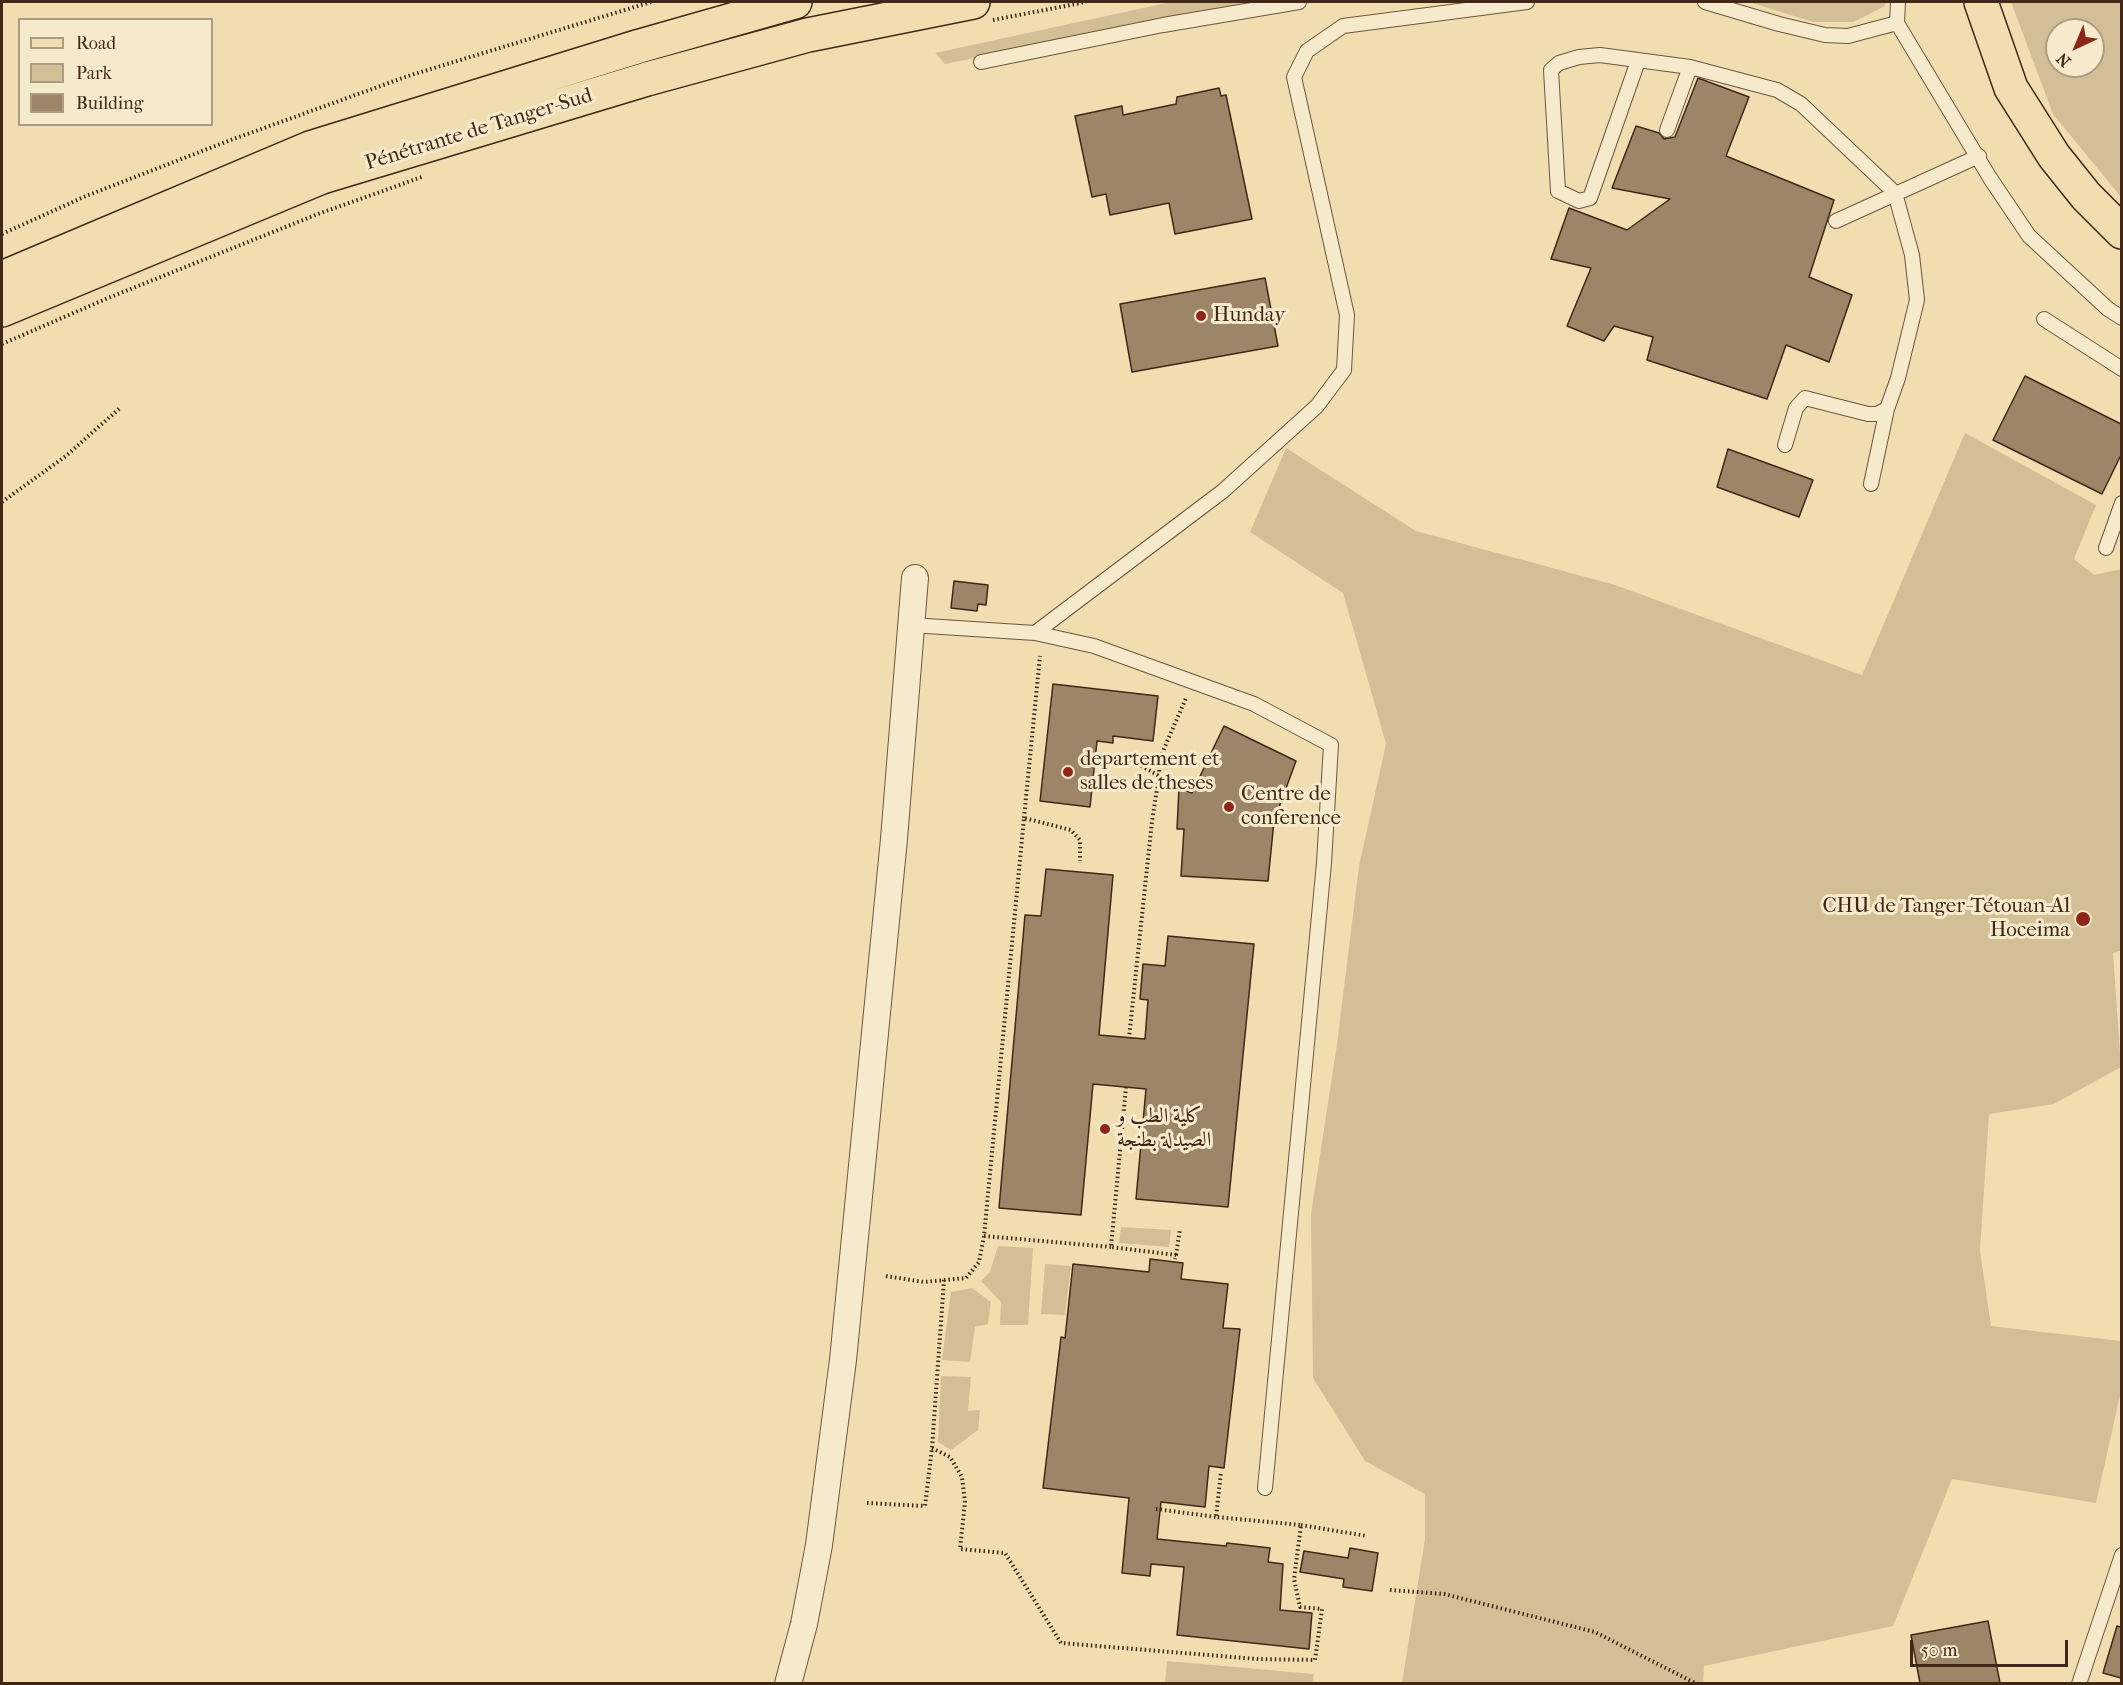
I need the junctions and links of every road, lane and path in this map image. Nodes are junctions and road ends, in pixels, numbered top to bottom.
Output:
1 (651, 2) edge
2 (795, 2) edge
3 (1086, 2) edge
4 (1299, 2) edge
5 (1527, 2) edge
6 (1705, 2) edge
7 (1898, 2) edge
8 (1981, 2) edge
9 (977, 12) edge
10 (1897, 23) junction
11 (1638, 61) junction
12 (981, 62) dead end
13 (1690, 67) junction
14 (1667, 130) dead end
15 (1979, 156) junction
16 (430, 174) dead end
17 (1895, 193) junction
18 (1836, 221) dead end
19 (2121, 232) edge
20 (2, 234) edge
21 (2, 278) edge
22 (2, 310) edge
23 (2121, 318) edge
24 (2044, 319) dead end
25 (2, 344) edge
26 (2121, 369) edge
27 (121, 407) dead end
28 (1887, 409) junction
29 (1785, 445) dead end
30 (1871, 484) dead end
31 (2, 502) edge
32 (2121, 503) edge
33 (2106, 548) dead end
34 (915, 578) dead end
35 (911, 625) junction
36 (1035, 633) junction
37 (1040, 656) dead end
38 (1193, 682) junction
39 (1102, 758) dead end
40 (1159, 776) junction
41 (1024, 818) junction
42 (1080, 861) dead end
43 (1130, 1038) dead end
44 (1126, 1086) dead end
45 (1180, 1229) dead end
46 (984, 1236) junction
47 (1111, 1247) junction
48 (886, 1276) dead end
49 (944, 1280) junction
50 (932, 1448) junction
51 (1221, 1472) dead end
52 (1265, 1488) dead end
53 (867, 1503) dead end
54 (1156, 1509) dead end
55 (1216, 1517) junction
56 (1301, 1524) junction
57 (1367, 1536) dead end
58 (2121, 1555) edge
59 (1390, 1590) dead end
60 (788, 1683) edge
61 (1697, 1683) edge
62 (2079, 1683) edge

1 - 20 path
2 - 21 main road, Pénétrante de Tanger-Sud
3 - 9 path
4 - 12 lane
5 - 36 lane
6 - 10 lane
7 - 10 lane
8 - 19 main road
9 - 22 main road, Pénétrante de Tanger-Sud
10 - 15 lane
11 - 11 lane
11 - 13 lane
13 - 14 lane
13 - 17 lane
15 - 17 lane
15 - 23 lane
16 - 25 path
17 - 18 lane
17 - 28 lane
24 - 26 lane
27 - 31 path
28 - 29 lane
28 - 30 lane
32 - 33 lane
34 - 35 street
35 - 36 lane
35 - 60 street
36 - 38 lane
37 - 41 path
38 - 40 path
38 - 52 lane
39 - 40 path
40 - 43 path
41 - 42 path
41 - 46 path
44 - 47 path
45 - 47 path
46 - 47 path
46 - 49 path
48 - 49 path
49 - 50 path
50 - 53 path
50 - 56 path
51 - 55 path
54 - 55 path
55 - 56 path
56 - 57 path
58 - 62 lane
59 - 61 path

